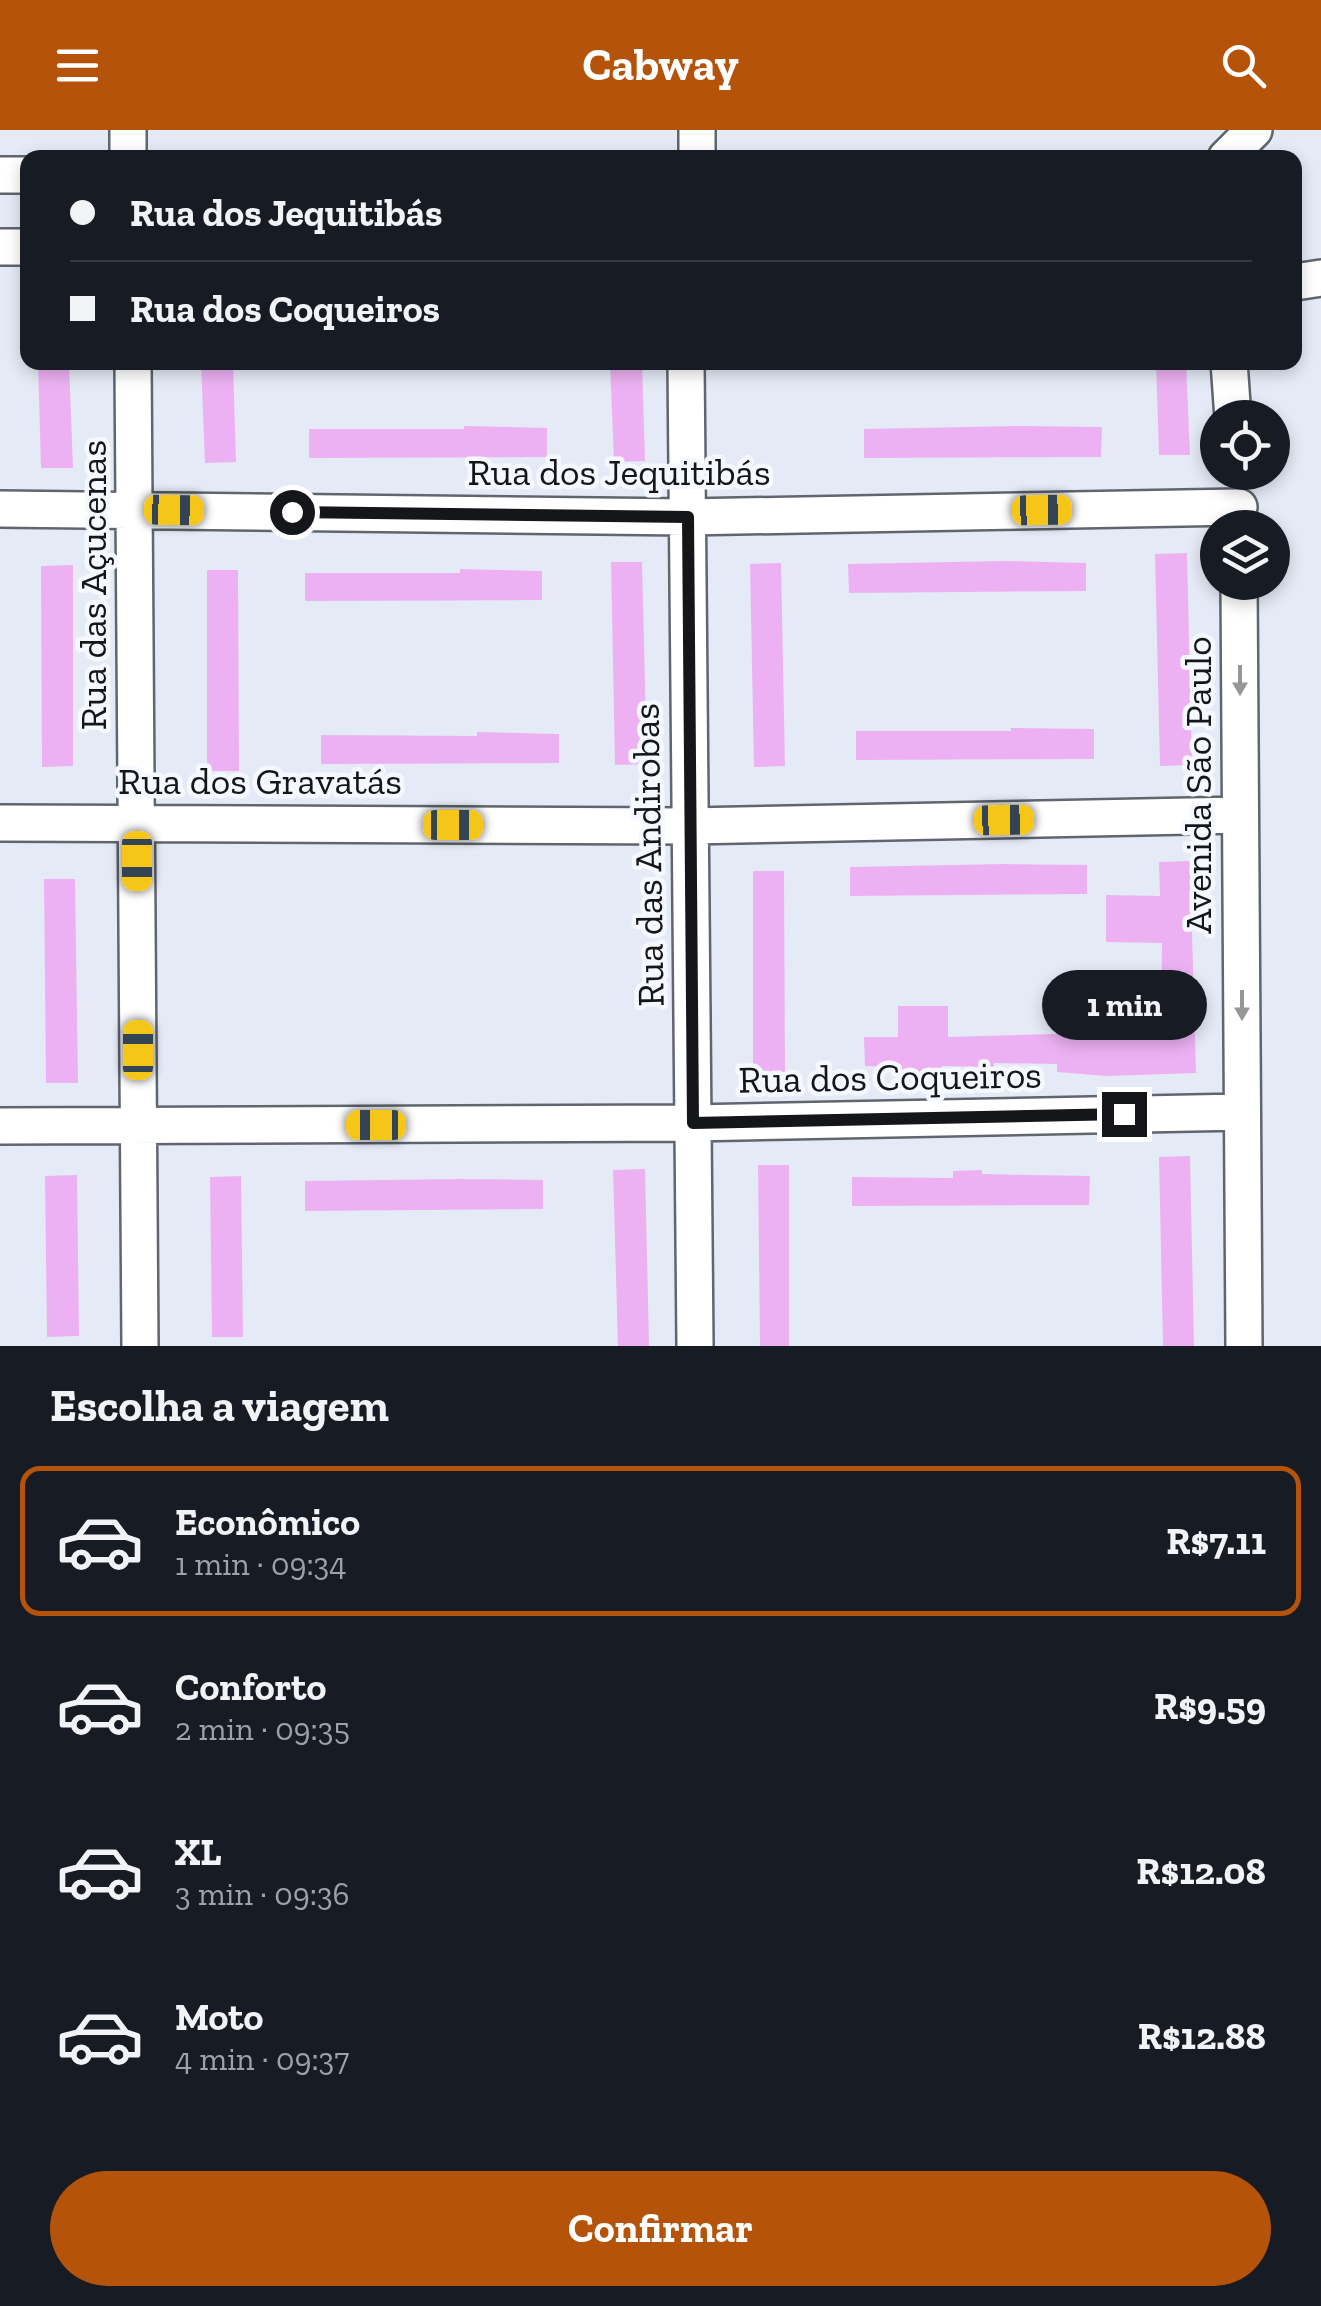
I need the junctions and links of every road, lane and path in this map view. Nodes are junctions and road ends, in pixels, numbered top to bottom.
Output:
1 (1254, 130) edge
2 (1233, 150) edge
3 (134, 370) edge
4 (686, 370) edge
5 (1230, 370) edge
6 (1232, 400) edge
7 (1238, 502) edge
8 (0, 509) edge
9 (134, 510) junction
10 (688, 517) junction
11 (1239, 600) edge
12 (1240, 816) junction
13 (0, 823) edge
14 (137, 824) junction
15 (690, 826) junction
16 (1242, 1112) junction
17 (693, 1123) junction
18 (0, 1126) edge
19 (139, 1126) junction
20 (140, 1346) edge
21 (695, 1346) edge
22 (1244, 1346) edge

1 - 2 street
3 - 9 street, Rua das Açucenas
4 - 10 street, Rua das Andirobas
5 - 6 street
7 - 10 street, Rua dos Jequitibás
8 - 9 street, Rua dos Jequitibás
9 - 10 street, Rua dos Jequitibás
9 - 14 street, Rua das Açucenas
10 - 15 street, Rua das Andirobas
11 -> 12 street, Avenida São Paulo
12 - 15 street, Rua dos Gravatás
12 -> 16 street, Avenida São Paulo
13 - 14 street, Rua dos Gravatás
14 - 15 street, Rua dos Gravatás
14 - 19 street, Rua das Açucenas
15 - 17 street, Rua das Andirobas
16 - 17 street, Rua dos Coqueiros
16 - 22 street, Avenida São Paulo
17 - 19 street, Rua dos Coqueiros
17 - 21 street, Rua das Andirobas
18 - 19 street, Rua dos Coqueiros
19 - 20 street, Rua das Açucenas

